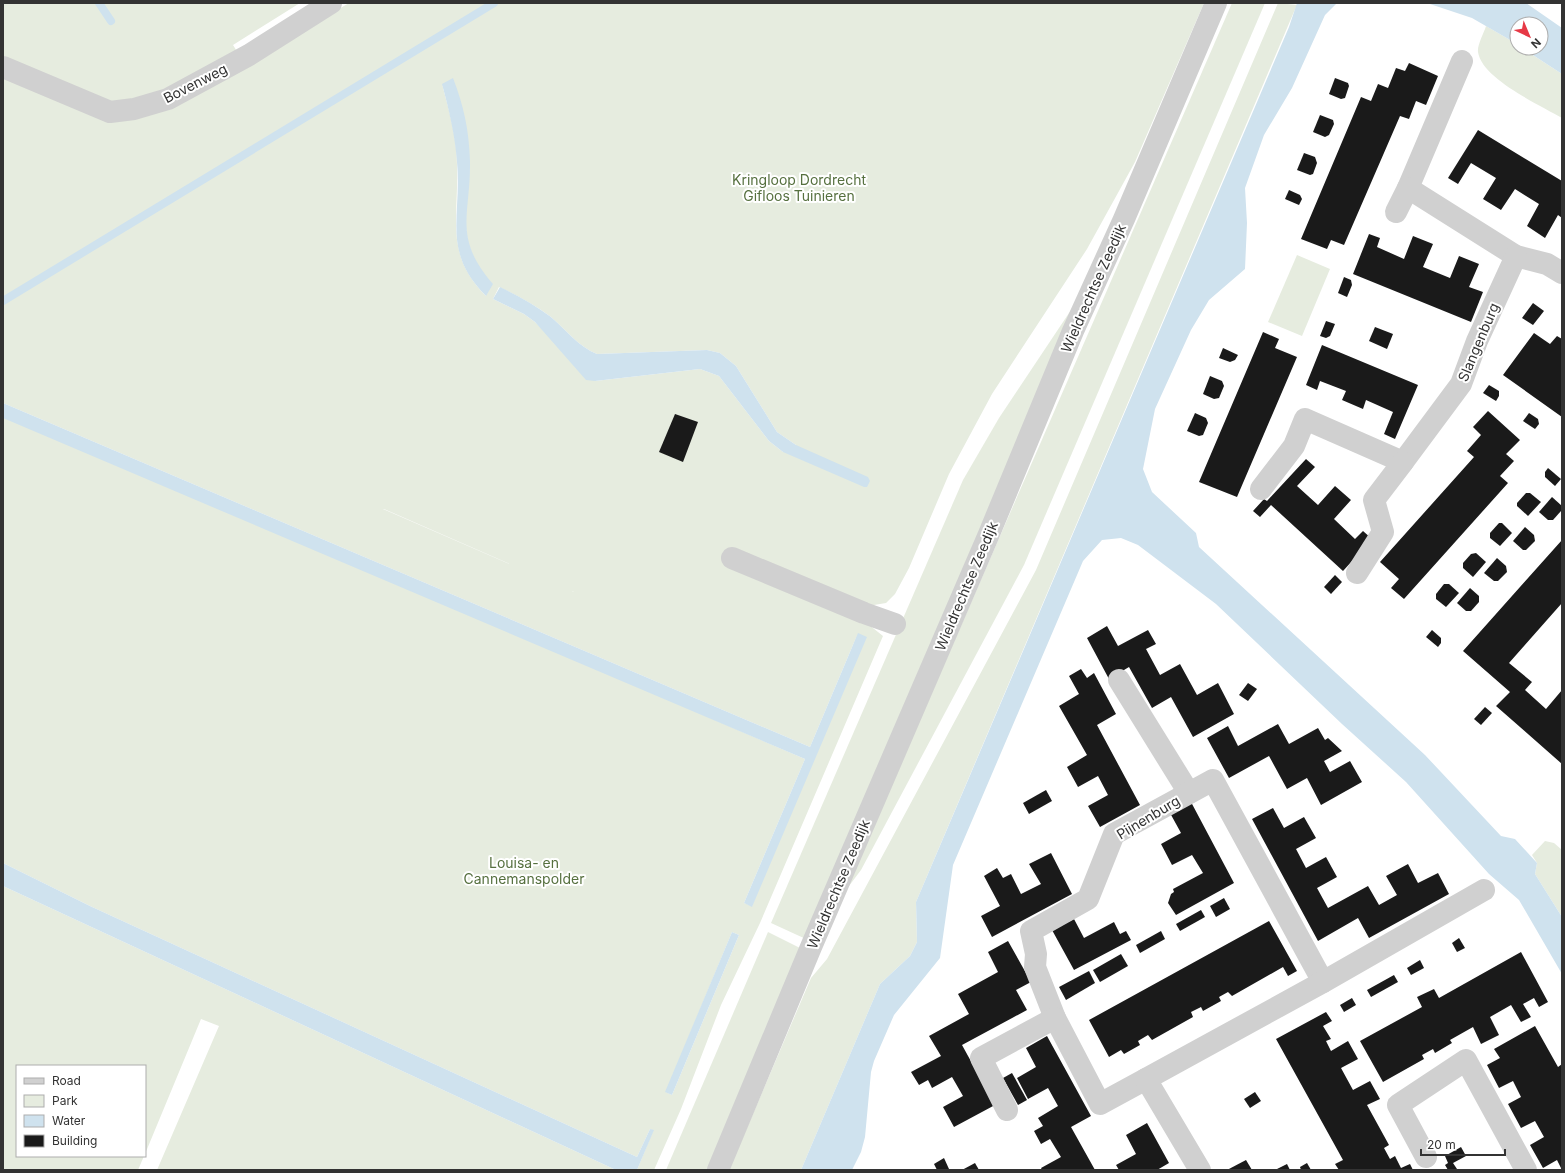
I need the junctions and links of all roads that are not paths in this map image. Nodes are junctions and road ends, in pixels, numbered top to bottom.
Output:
1 (331, 3) edge
2 (1216, 3) edge
3 (1462, 61) dead end
4 (3, 67) edge
5 (1408, 188) junction
6 (1396, 212) dead end
7 (1516, 256) junction
8 (1562, 273) edge
9 (1403, 462) junction
10 (1261, 489) dead end
11 (732, 558) dead end
12 (1357, 573) dead end
13 (895, 624) dead end
14 (1119, 680) dead end
15 (1189, 793) junction
16 (1484, 890) dead end
17 (1323, 982) junction
18 (1055, 1018) junction
19 (1146, 1079) junction
20 (1007, 1110) dead end
21 (1426, 1157) dead end
22 (718, 1170) edge
23 (1200, 1170) edge
24 (1526, 1170) edge

1 - 4 street, Bovenweg
2 - 22 street, Wieldrechtse Zeedijk
3 - 5 street
5 - 6 street
5 - 7 street
7 - 8 street
7 - 9 street, Slangenburg
9 - 10 street
9 - 12 street, Slangenburg
11 - 13 street
14 - 15 street, Pijnenburg
15 - 17 street, Pijnenburg
15 - 18 street, Pijnenburg
16 - 17 street, Pijnenburg
17 - 19 street, Pijnenburg
18 - 19 street, Pijnenburg
18 - 20 street
19 - 23 street
21 - 24 street

